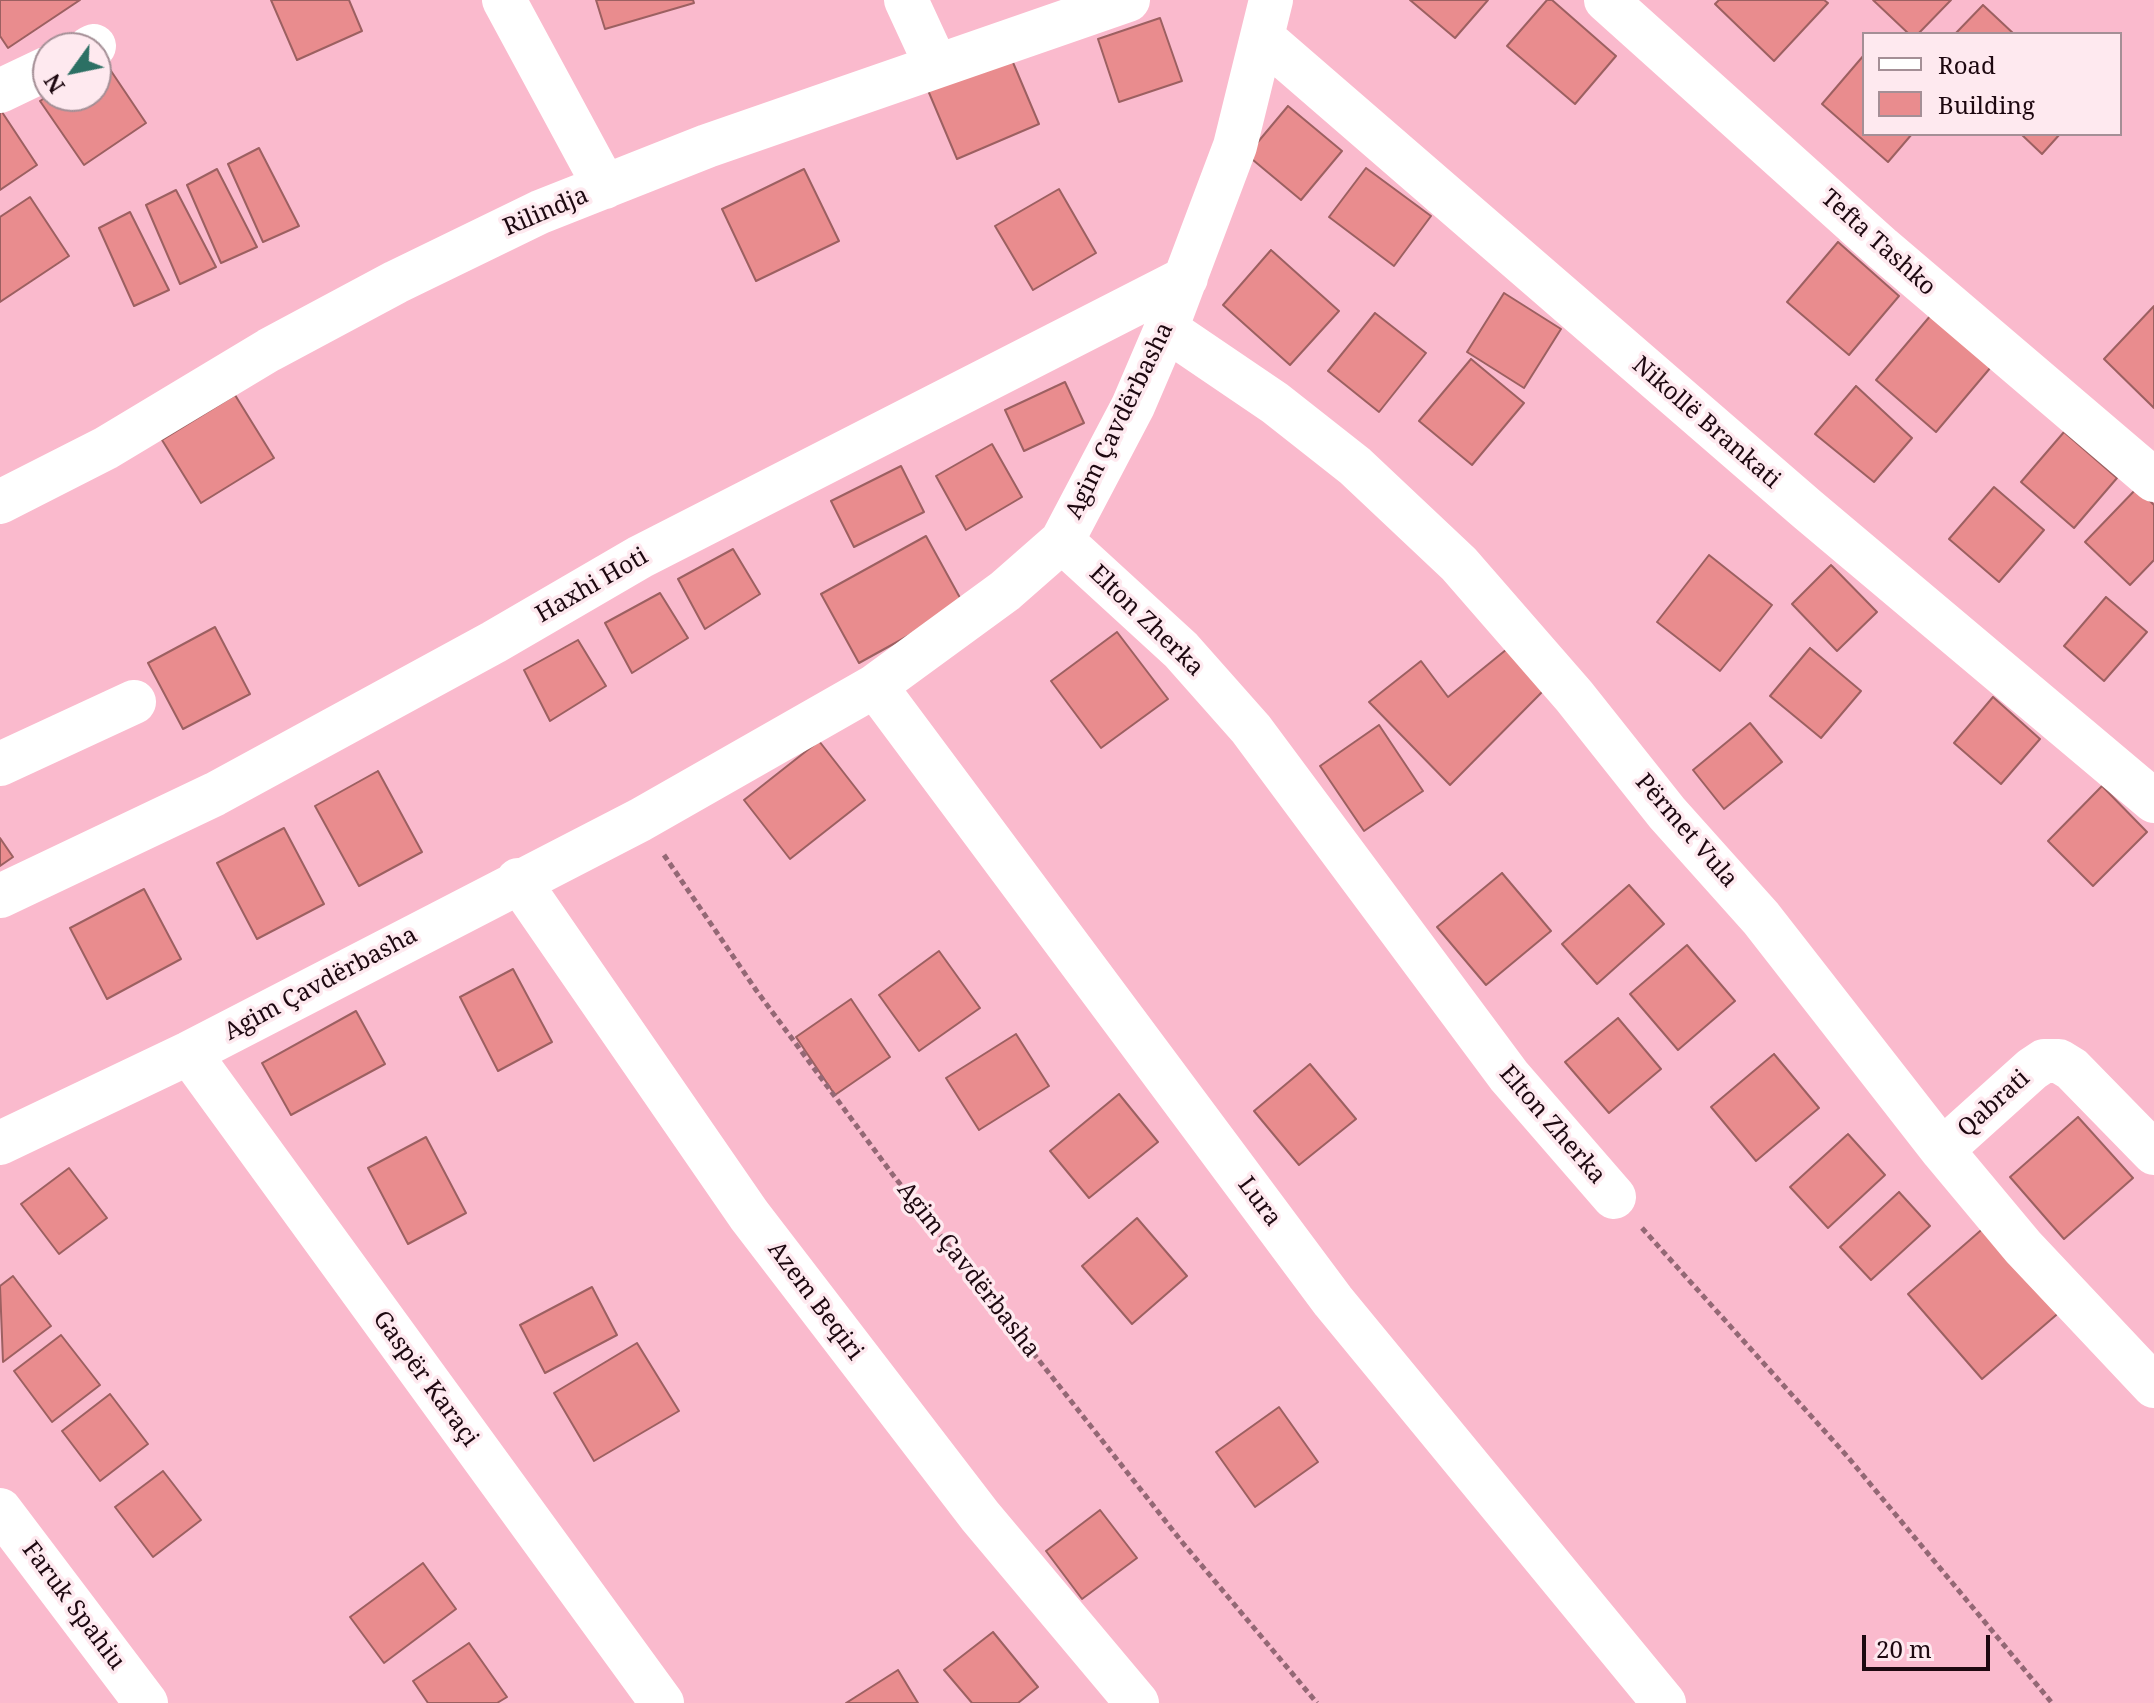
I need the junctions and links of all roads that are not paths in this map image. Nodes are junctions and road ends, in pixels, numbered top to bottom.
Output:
1 (504, 0) edge
2 (906, 0) edge
3 (1128, 0) edge
4 (1606, 0) edge
5 (1267, 19) edge
6 (936, 65) junction
7 (32, 76) edge
8 (0, 91) edge
9 (605, 187) junction
10 (1186, 278) junction
11 (1166, 329) junction
12 (2154, 480) edge
13 (0, 502) edge
14 (1062, 541) junction
15 (875, 686) junction
16 (134, 702) dead end
17 (0, 764) edge
18 (2154, 801) edge
19 (518, 880) junction
20 (0, 896) edge
21 (189, 1053) junction
22 (0, 1143) edge
23 (1942, 1150) junction
24 (2154, 1153) edge
25 (1614, 1197) road end
26 (2154, 1386) edge
27 (0, 1510) edge
28 (146, 1703) edge
29 (662, 1703) edge
30 (1137, 1703) edge
31 (1664, 1703) edge

1 - 9 street
2 - 6 street
3 - 6 street, Rilindja
4 - 12 street, Tefta Tashko
5 - 10 street, Agim Çavdërbasha
5 - 18 street, Nikollë Brankati
6 - 9 street, Rilindja
7 - 8 street
9 - 13 street, Rilindja
10 - 11 street, Agim Çavdërbasha
10 - 20 street, Haxhi Hoti
11 - 14 street, Agim Çavdërbasha
11 - 23 street, Përmet Vula
14 - 15 street, Agim Çavdërbasha
14 - 25 street, Elton Zherka
15 - 19 street, Agim Çavdërbasha
15 - 31 street, Lura
16 - 17 street
19 - 21 street, Agim Çavdërbasha
19 - 30 street, Azem Beqiri
21 - 22 street, Agim Çavdërbasha
21 - 29 street, Gaspër Karaçi
23 - 24 street, Qabrati
23 - 26 street, Përmet Vula
27 - 28 street, Faruk Spahiu

